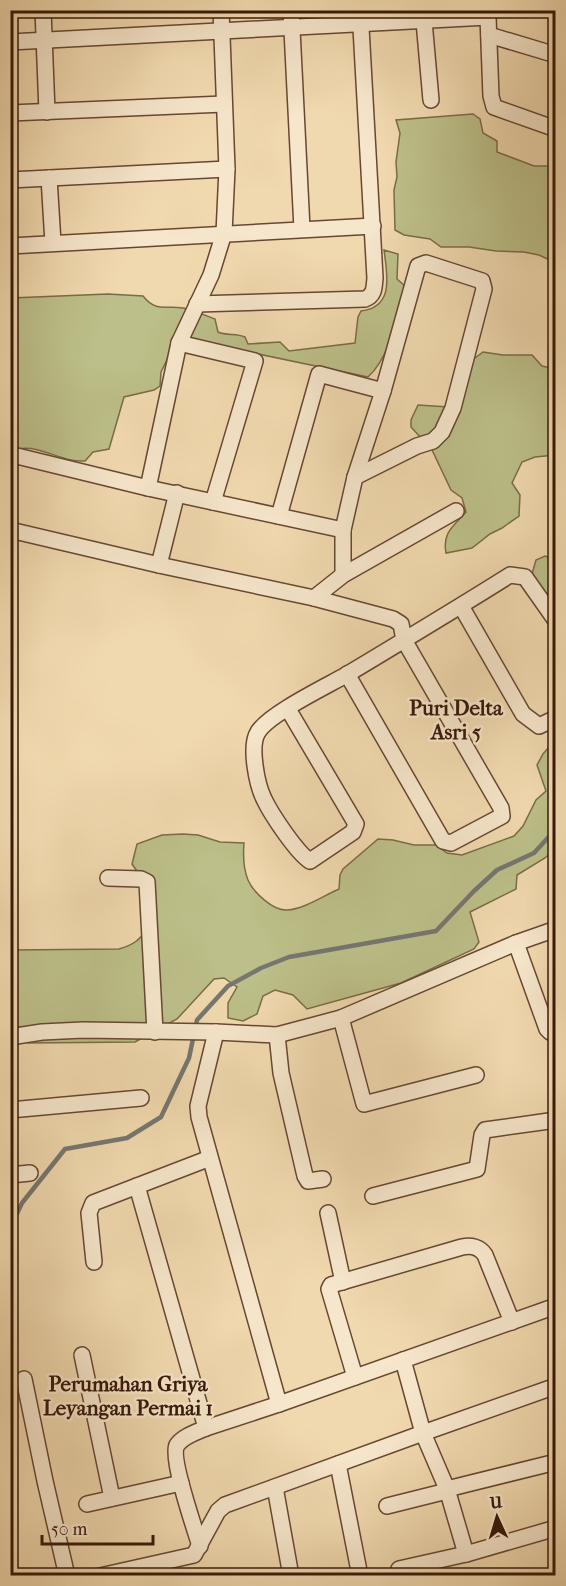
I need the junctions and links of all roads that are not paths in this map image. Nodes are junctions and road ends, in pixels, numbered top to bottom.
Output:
1 (43, 10) edge
2 (221, 10) edge
3 (291, 10) edge
4 (488, 14) edge
5 (423, 15) edge
6 (361, 17) edge
7 (291, 27) junction
8 (222, 31) junction
9 (489, 35) junction
10 (44, 40) junction
11 (10, 42) edge
12 (555, 55) edge
13 (431, 100) dead end
14 (224, 104) junction
15 (47, 112) junction
16 (10, 113) edge
17 (555, 129) edge
18 (227, 169) junction
19 (49, 178) junction
20 (10, 180) edge
21 (373, 226) junction
22 (302, 229) junction
23 (224, 233) junction
24 (53, 243) junction
25 (10, 246) edge
26 (197, 304) junction
27 (179, 343) junction
28 (383, 391) junction
29 (10, 460) edge
30 (356, 477) junction
31 (148, 488) junction
32 (177, 493) junction
33 (213, 502) junction
34 (456, 511) dead end
35 (279, 516) junction
36 (10, 530) edge
37 (343, 530) junction
38 (159, 565) junction
39 (343, 575) junction
40 (314, 598) junction
41 (461, 606) junction
42 (555, 621) edge
43 (404, 640) junction
44 (347, 674) junction
45 (288, 709) junction
46 (555, 718) edge
47 (108, 878) dead end
48 (555, 929) edge
49 (516, 943) junction
50 (341, 1018) junction
51 (155, 1032) junction
52 (202, 1032) junction
53 (555, 1033) edge
54 (277, 1035) junction
55 (10, 1037) edge
56 (476, 1075) dead end
57 (141, 1098) dead end
58 (10, 1110) edge
59 (555, 1120) edge
60 (210, 1158) junction
61 (30, 1173) dead end
62 (10, 1175) edge
63 (323, 1179) dead end
64 (137, 1186) junction
65 (373, 1196) dead end
66 (328, 1213) dead end
67 (94, 1262) dead end
68 (343, 1282) junction
69 (555, 1306) edge
70 (512, 1322) junction
71 (82, 1355) dead end
72 (403, 1360) junction
73 (355, 1377) junction
74 (24, 1379) dead end
75 (555, 1386) edge
76 (279, 1404) junction
77 (206, 1428) junction
78 (423, 1433) junction
79 (555, 1462) edge
80 (338, 1464) junction
81 (181, 1483) junction
82 (275, 1487) junction
83 (447, 1490) junction
84 (112, 1498) junction
85 (87, 1504) dead end
86 (387, 1506) dead end
87 (555, 1528) edge
88 (200, 1546) junction
89 (466, 1554) junction
90 (399, 1569) dead end
91 (67, 1575) edge
92 (100, 1575) edge
93 (291, 1575) edge
94 (360, 1575) edge

1 - 10 street
2 - 8 street
3 - 7 street
4 - 5 street
4 - 9 street
5 - 6 street
5 - 13 street
6 - 7 street
6 - 21 street
7 - 8 street
7 - 22 street
8 - 10 street
8 - 14 street
9 - 12 street
9 - 17 street
10 - 11 street
10 - 15 street
14 - 15 street
14 - 18 street
15 - 16 street
18 - 19 street
18 - 23 street
19 - 20 street
19 - 24 street
21 - 22 street
21 - 26 street
22 - 23 street
23 - 24 street
23 - 26 street
24 - 25 street
26 - 27 street
27 - 31 street
27 - 33 street
28 - 30 street
28 - 30 street
28 - 35 street
29 - 31 street
30 - 37 street
31 - 32 street
32 - 33 street
32 - 38 street
33 - 35 street
34 - 39 street
35 - 37 street
36 - 38 street
37 - 39 street
38 - 40 street
39 - 40 street
40 - 43 street
41 - 42 street
41 - 43 street
41 - 46 street
43 - 44 street
43 - 44 street
44 - 45 street
45 - 45 street
47 - 51 street
48 - 49 street
49 - 50 street
49 - 53 street
50 - 54 street
50 - 56 street
51 - 52 street
51 - 55 street
52 - 54 street
52 - 60 street
54 - 63 street
57 - 58 street
59 - 65 street
60 - 64 street
60 - 76 street
61 - 62 street
64 - 67 street
64 - 77 street
66 - 68 street
68 - 70 street
68 - 73 street
69 - 70 street
70 - 72 street
71 - 84 street
72 - 73 street
72 - 78 street
73 - 76 street
74 - 91 street
75 - 78 street
76 - 77 street
77 - 81 street
78 - 80 street
78 - 83 street
79 - 83 street
80 - 82 street
80 - 94 street
81 - 84 street
81 - 88 street
82 - 88 street
82 - 93 street
83 - 86 street
83 - 89 street
84 - 85 street
87 - 89 street
88 - 92 street
89 - 90 street

